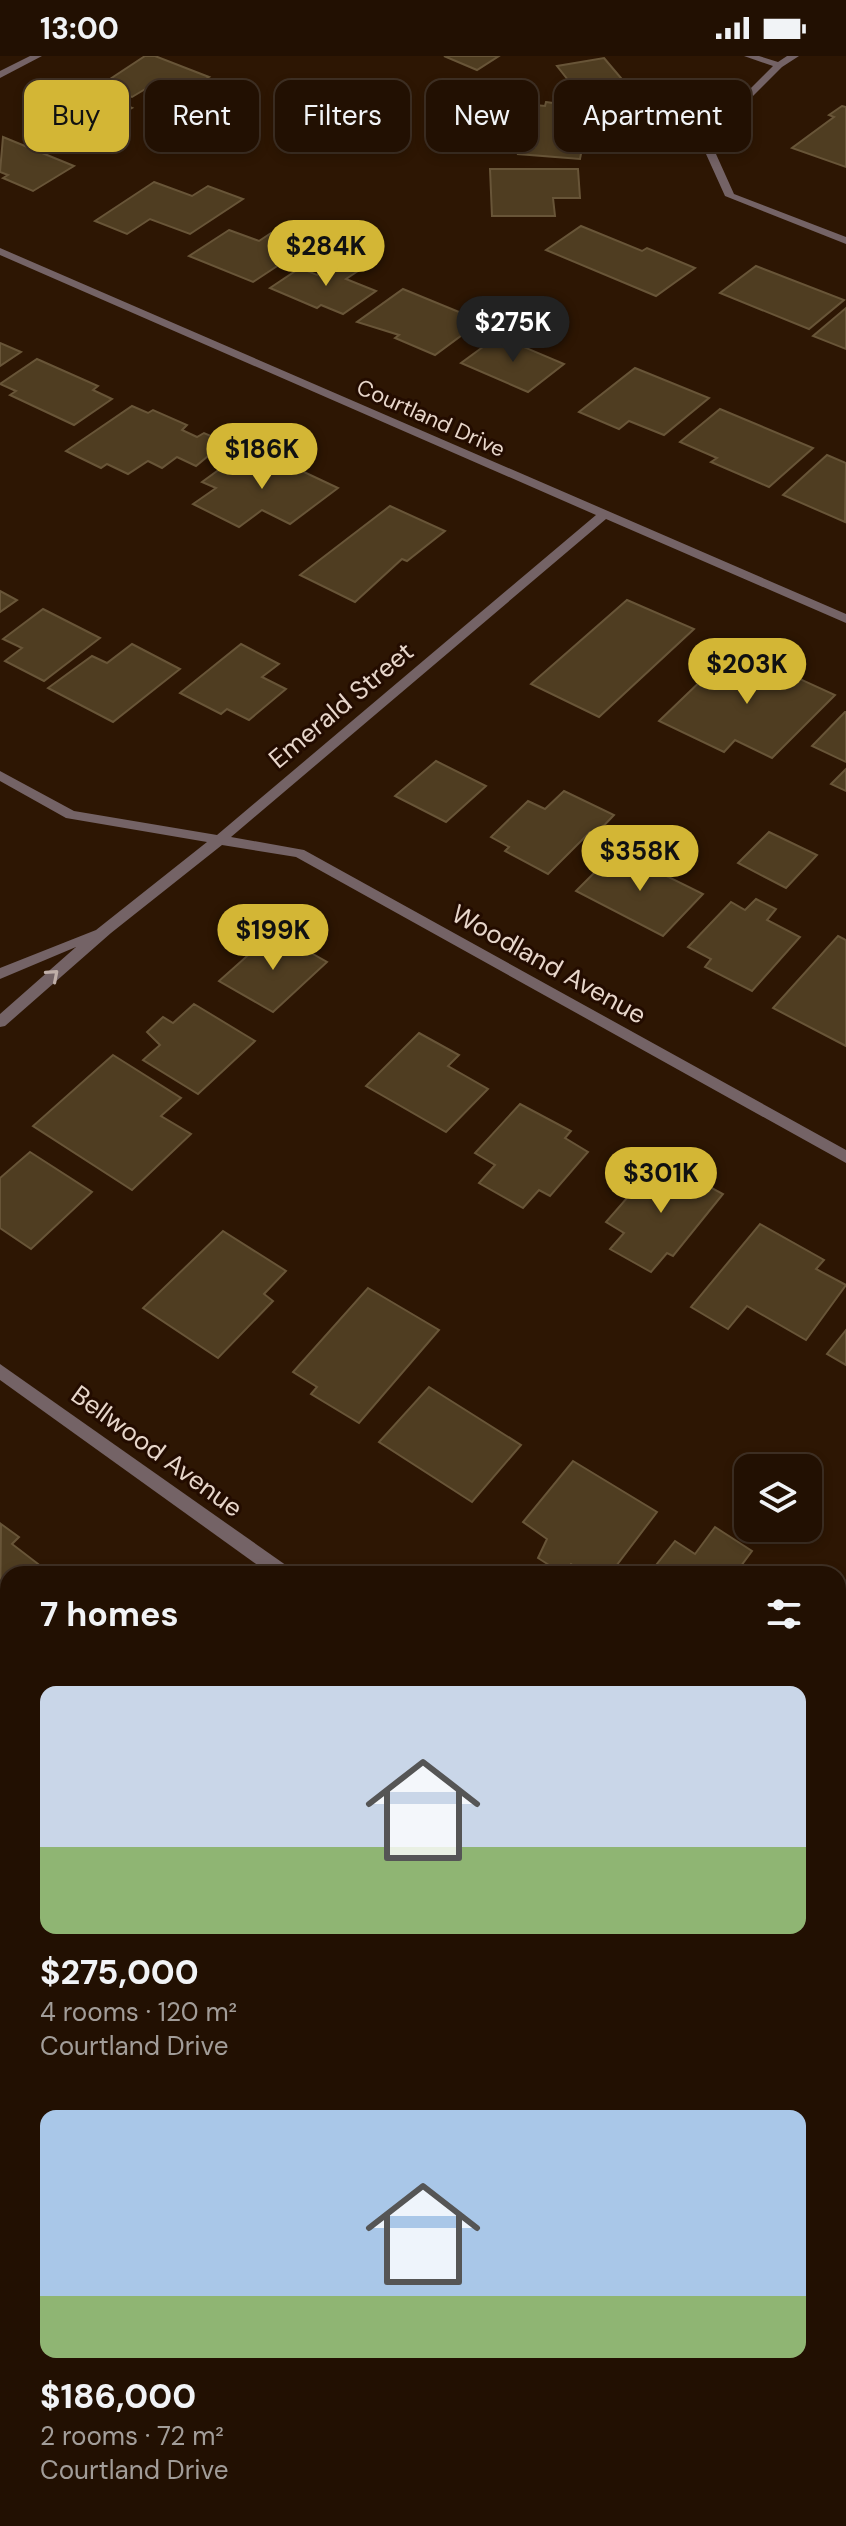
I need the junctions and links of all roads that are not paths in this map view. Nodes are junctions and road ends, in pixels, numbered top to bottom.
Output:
1 (37, 56) edge
2 (749, 56) edge
3 (794, 56) edge
4 (779, 65) junction
5 (0, 75) edge
6 (846, 241) edge
7 (0, 251) edge
8 (603, 515) junction
9 (846, 619) edge
10 (0, 775) edge
11 (219, 840) junction
12 (106, 929) junction
13 (0, 974) edge
14 (0, 1022) edge
15 (846, 1157) edge
16 (0, 1371) edge
17 (273, 1566) edge

1 - 5 street
2 - 4 street
3 - 4 street
4 - 6 street
7 - 8 street, Courtland Drive
8 - 9 street, Courtland Drive
8 - 11 street, Emerald Street
10 - 11 street, Woodland Avenue
11 - 12 street, Emerald Street
11 - 15 street, Woodland Avenue
12 - 13 street, Emerald Street
14 -> 12 street, Emerald Street
16 - 17 street, Bellwood Avenue

